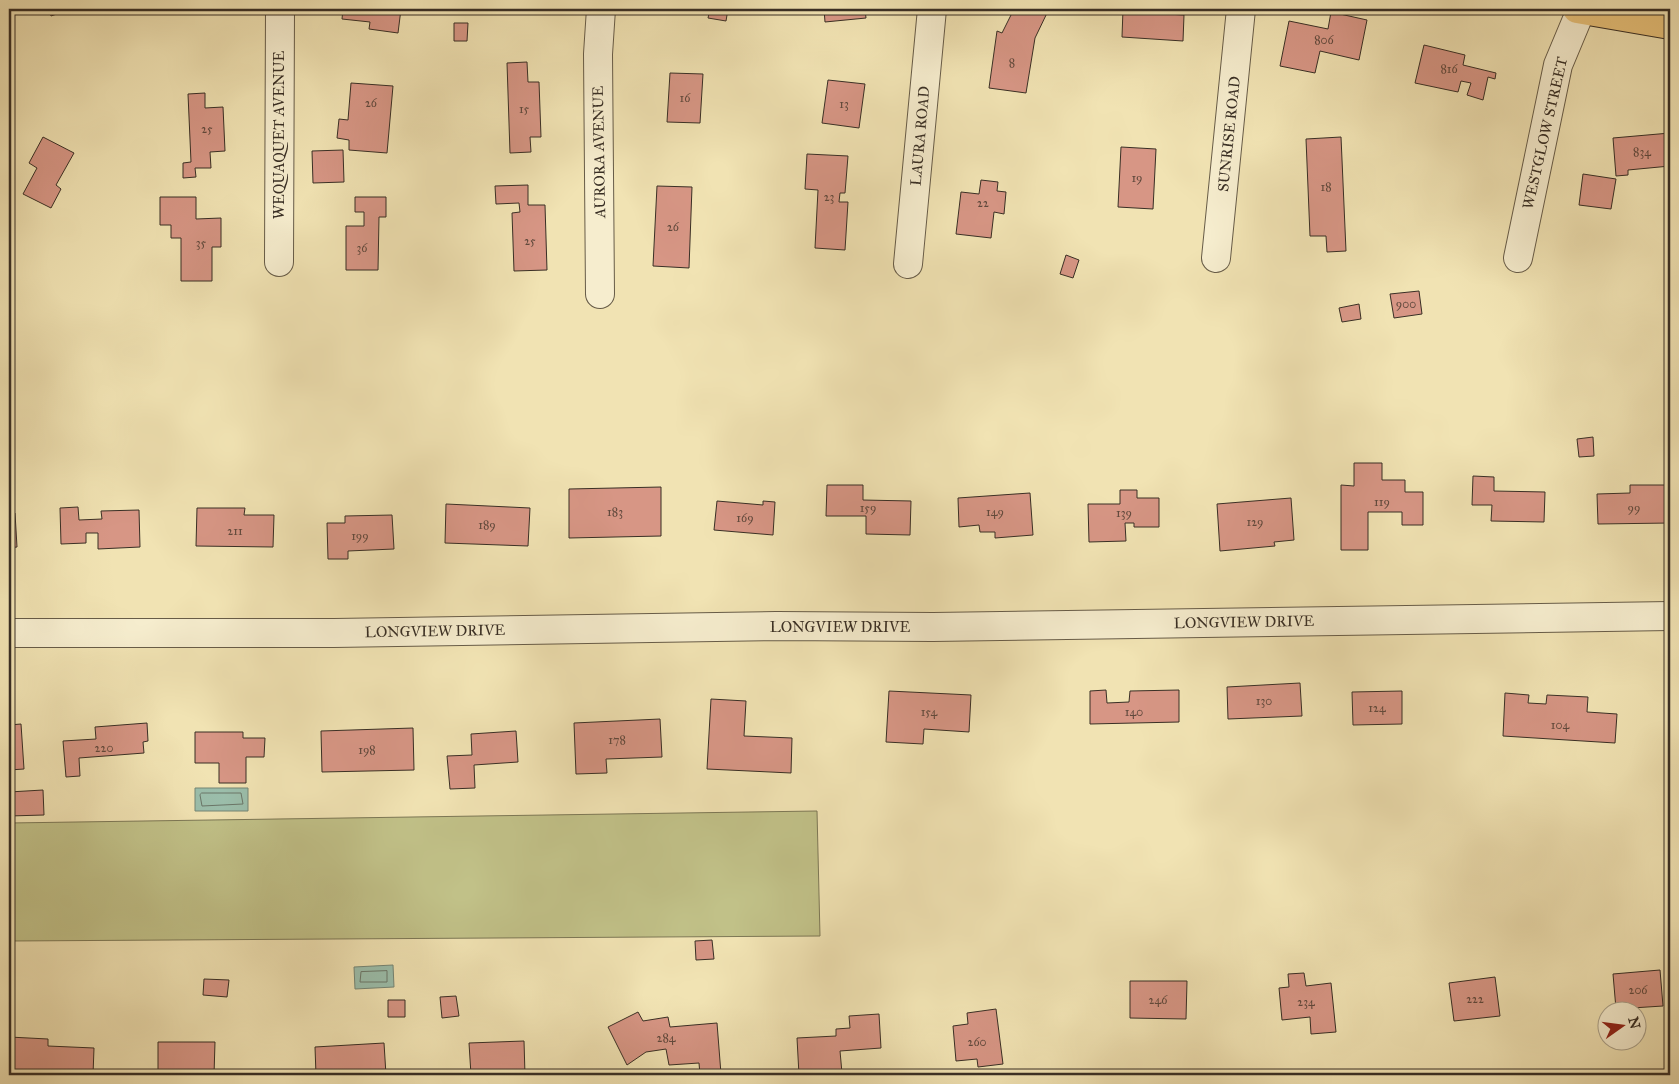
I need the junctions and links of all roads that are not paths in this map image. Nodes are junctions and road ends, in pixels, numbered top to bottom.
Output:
1 (280, 9) edge
2 (600, 9) edge
3 (932, 9) edge
4 (1241, 9) edge
5 (1579, 9) edge
6 (1670, 25) edge
7 (1216, 258) dead end
8 (1518, 258) dead end
9 (279, 262) dead end
10 (908, 264) dead end
11 (600, 294) dead end
12 (1670, 616) edge
13 (9, 633) edge

1 - 9 street, WEQUAQUET AVENUE
2 - 11 street, AURORA AVENUE
3 - 10 street, LAURA ROAD
4 - 7 street, SUNRISE ROAD
5 - 6 main road
5 - 8 street, WESTGLOW STREET
12 - 13 street, LONGVIEW DRIVE

